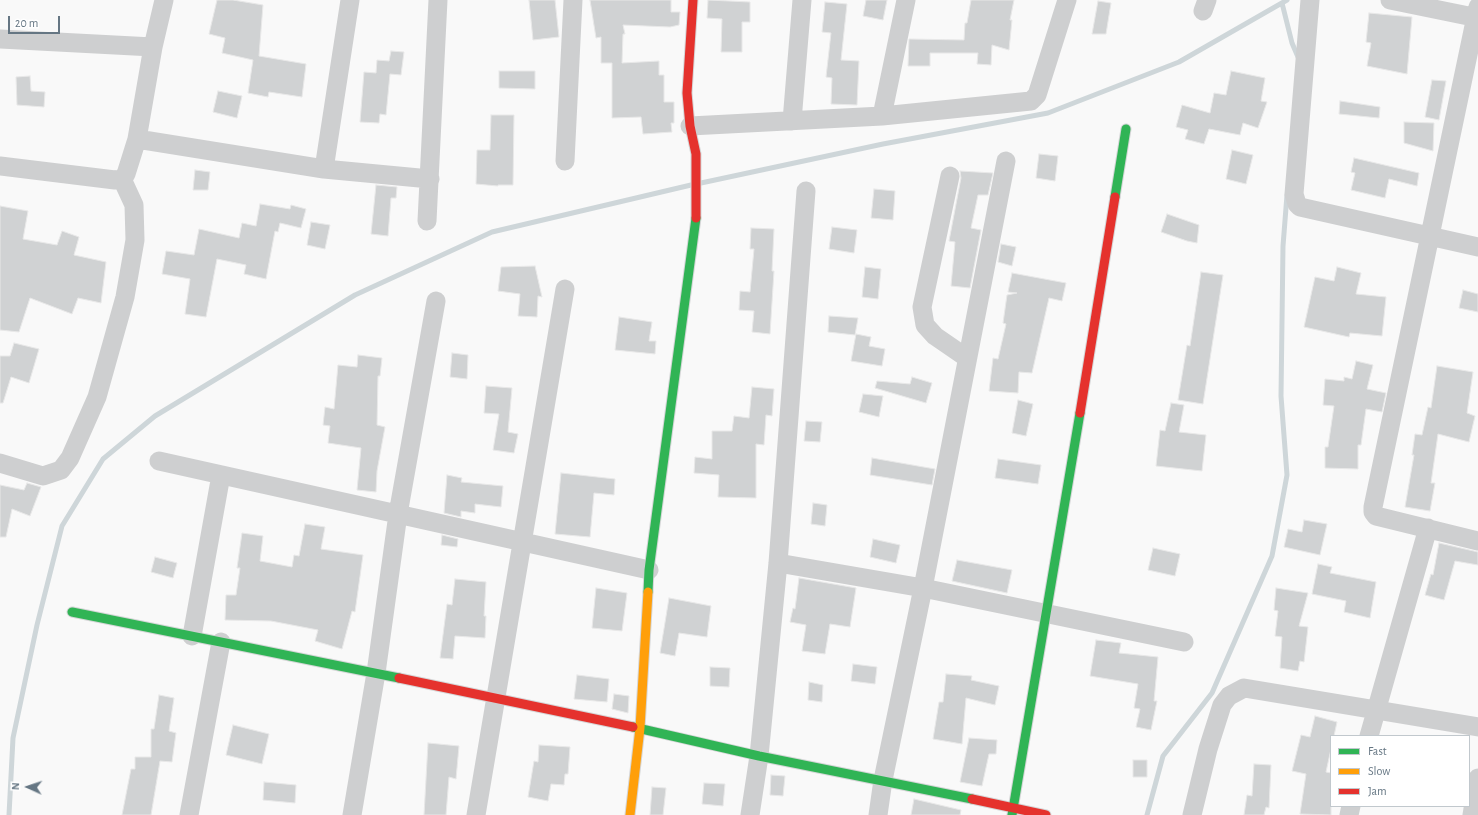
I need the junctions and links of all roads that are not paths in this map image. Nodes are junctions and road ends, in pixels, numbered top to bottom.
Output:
1 (164, 0) edge
2 (350, 0) edge
3 (438, 0) edge
4 (574, 0) edge
5 (693, 0) edge
6 (802, 0) edge
7 (906, 0) edge
8 (1067, 0) edge
9 (1310, 0) edge
10 (1390, 0) edge
11 (1477, 14) edge
12 (0, 38) edge
13 (153, 47) junction
14 (882, 116) junction
15 (792, 121) junction
16 (690, 126) junction
17 (1126, 129) dead end
18 (137, 139) junction
19 (565, 161) dead end
20 (1006, 161) dead end
21 (0, 166) edge
22 (324, 169) junction
23 (950, 176) dead end
24 (122, 179) junction
25 (430, 179) junction
26 (806, 191) dead end
27 (427, 221) dead end
28 (1430, 236) junction
29 (1478, 247) edge
30 (565, 289) dead end
31 (436, 301) dead end
32 (967, 358) junction
33 (159, 461) dead end
34 (0, 463) edge
35 (221, 475) junction
36 (398, 514) junction
37 (1428, 528) junction
38 (521, 541) junction
39 (1478, 541) edge
40 (778, 563) junction
41 (649, 570) junction
42 (923, 588) junction
43 (72, 612) dead end
44 (1048, 613) junction
45 (192, 636) junction
46 (220, 642) junction
47 (1184, 642) dead end
48 (376, 672) junction
49 (497, 698) junction
50 (1376, 709) junction
51 (1478, 727) edge
52 (640, 728) junction
53 (1369, 735) edge
54 (759, 756) junction
55 (1478, 778) edge
56 (883, 780) junction
57 (1012, 811) edge
58 (189, 815) edge
59 (352, 815) edge
60 (476, 815) edge
61 (630, 815) edge
62 (750, 815) edge
63 (878, 815) edge
64 (1046, 815) edge
65 (1192, 815) edge
66 (1472, 815) edge

1 - 13 street
2 - 22 street
3 - 25 street
4 - 19 street
5 - 16 street
6 - 15 street
7 - 14 street
8 - 14 street
9 - 28 street
10 - 11 street
11 - 28 street
12 - 13 street
13 - 18 street
14 - 15 street
15 - 16 street
16 - 41 street
17 - 44 street
18 - 22 street
18 - 24 street
20 - 32 street
21 - 24 street
22 - 25 street
23 - 32 street
24 - 34 street
25 - 27 street
26 - 40 street
28 - 29 street
28 - 37 street
30 - 38 street
31 - 36 street
32 - 42 street
33 - 35 street
35 - 36 street
35 - 45 street
36 - 38 street
36 - 48 street
37 - 39 street
37 - 50 street
38 - 41 street
38 - 49 street
40 - 42 street
40 - 54 street
41 - 52 street
42 - 44 street
42 - 56 street
43 - 45 street
44 - 47 street
44 - 57 street
45 - 46 street
46 - 48 street
46 - 58 street
48 - 49 street
48 - 59 street
49 - 52 street
49 - 60 street
50 - 51 street
50 - 53 street
50 - 65 street
52 - 54 street
52 - 61 street
54 - 56 street
54 - 62 street
55 - 66 street
56 - 57 street
56 - 63 street
57 - 64 street

